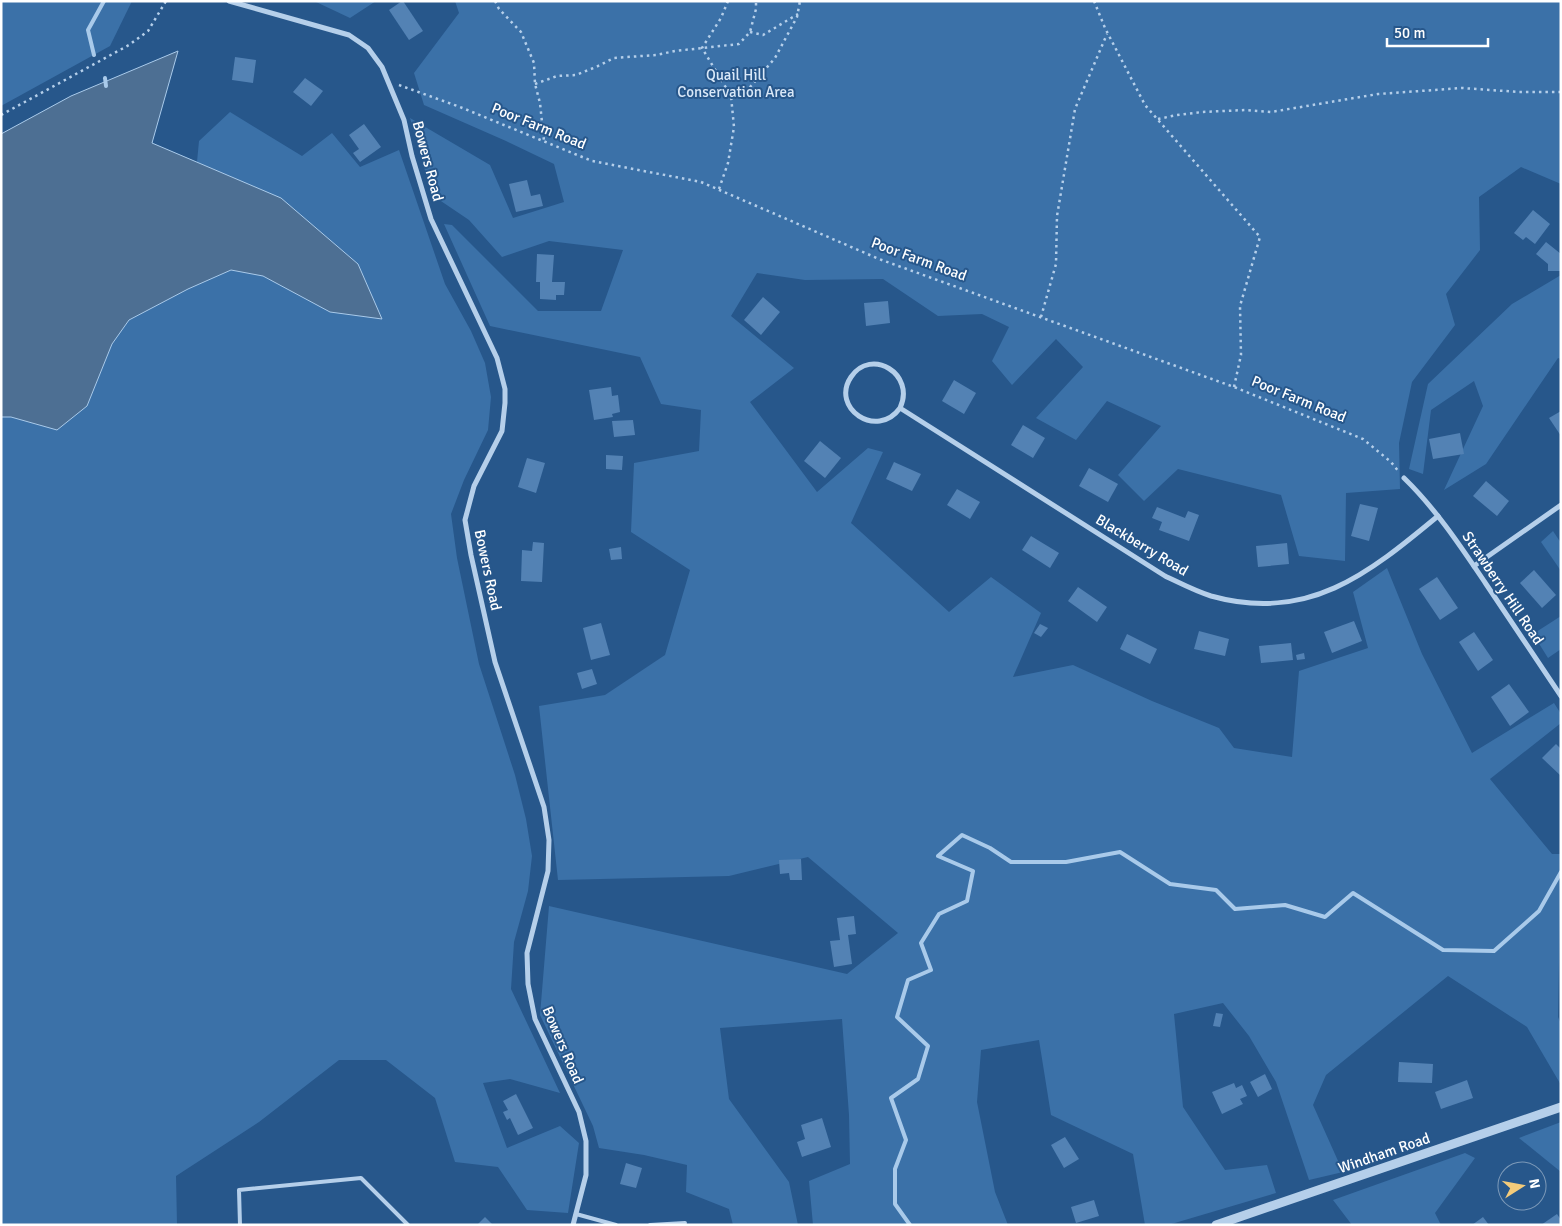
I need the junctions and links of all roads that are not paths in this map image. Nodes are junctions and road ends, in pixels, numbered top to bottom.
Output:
1 (229, 1) edge
2 (900, 408) junction
3 (1404, 478) road end
4 (1561, 505) edge
5 (1438, 516) junction
6 (1474, 566) junction
7 (1561, 696) edge
8 (1561, 1107) edge
9 (576, 1214) junction
10 (685, 1223) dead end
11 (240, 1225) edge
12 (408, 1225) edge
13 (572, 1225) edge
14 (616, 1225) edge
15 (650, 1225) edge
16 (1216, 1225) edge

1 - 9 street, Bowers Road
2 - 2 street
2 - 5 street, Blackberry Road
3 - 5 street, Strawberry Hill Road
4 - 6 street
5 - 6 street, Strawberry Hill Road
6 - 7 street, Strawberry Hill Road
8 - 16 street, Windham Road
9 - 13 street, Bowers Road
9 - 14 lane
10 - 15 lane
11 - 12 lane

